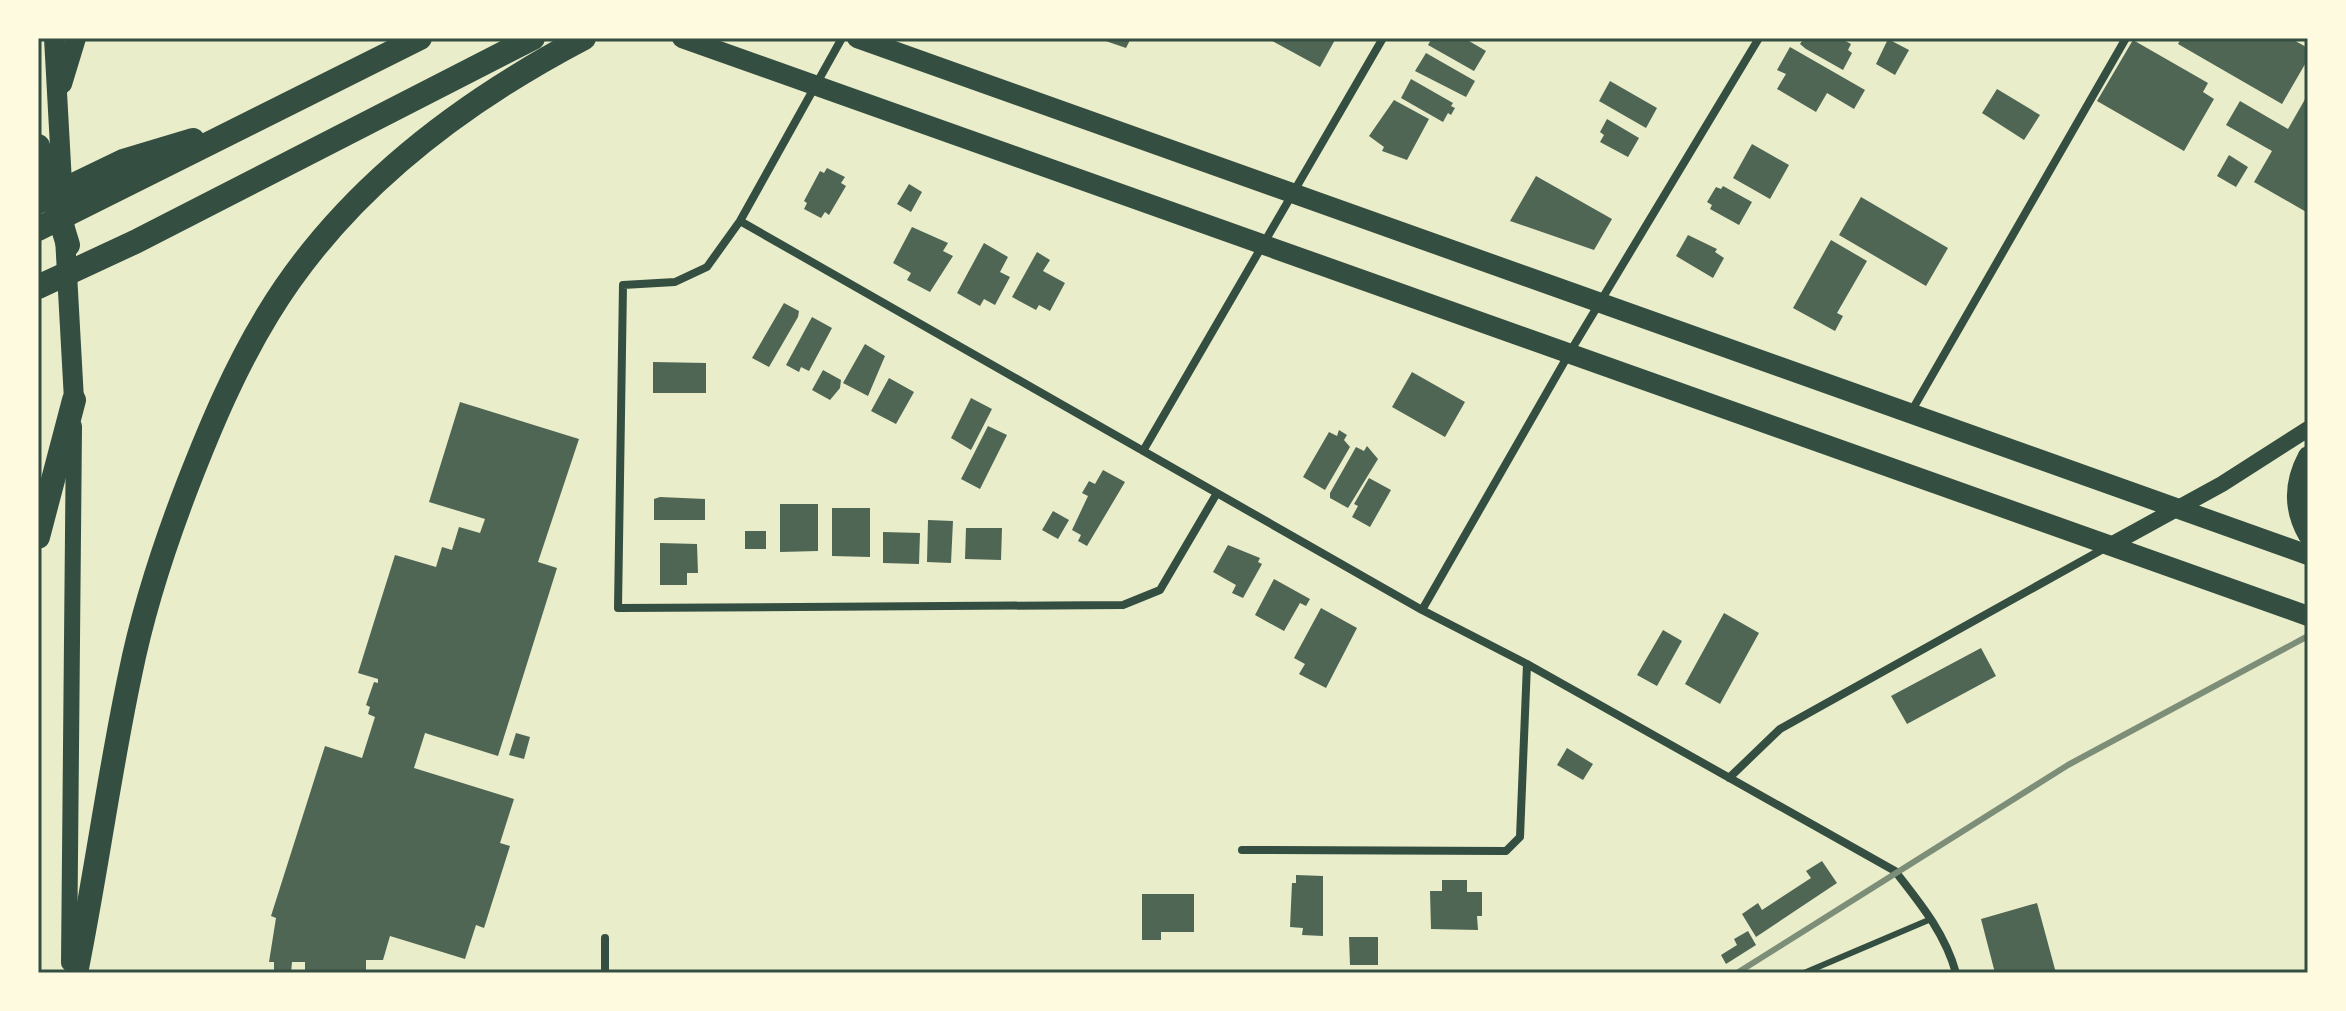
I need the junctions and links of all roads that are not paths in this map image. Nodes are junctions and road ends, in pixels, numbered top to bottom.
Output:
1 (54, 38) edge
2 (76, 38) edge
3 (420, 38) edge
4 (584, 38) edge
5 (682, 38) edge
6 (842, 38) edge
7 (857, 38) edge
8 (1383, 38) edge
9 (1759, 38) edge
10 (2126, 38) edge
11 (528, 41) edge
12 (816, 86) junction
13 (59, 96) junction
14 (260, 119) junction
15 (38, 146) edge
16 (1296, 192) junction
17 (38, 202) edge
18 (740, 221) junction
19 (38, 229) edge
20 (68, 245) junction
21 (1265, 245) junction
22 (38, 287) edge
23 (1601, 302) junction
24 (1570, 352) junction
25 (74, 400) junction
26 (1911, 413) junction
27 (2308, 429) edge
28 (1143, 451) junction
29 (2308, 456) edge
30 (1217, 493) junction
31 (2176, 508) junction
32 (2308, 535) edge
33 (38, 537) edge
34 (2109, 546) junction
35 (2308, 555) edge
36 (1422, 610) junction
37 (2308, 616) edge
38 (1527, 664) junction
39 (1729, 778) junction
40 (1242, 850) dead end
41 (1931, 919) junction
42 (605, 938) dead end
43 (69, 973) edge
44 (76, 973) edge
45 (605, 973) edge
46 (1804, 973) edge
47 (1956, 973) edge

1 - 13 main road
2 - 13 main road
3 - 14 highway
4 - 44 highway
5 - 12 main road
6 - 12 street
7 - 16 main road
8 - 16 street
9 - 23 street
10 - 26 street
11 - 22 highway
12 - 18 street
12 - 21 main road
13 - 20 main road
14 - 17 highway
14 - 19 highway
15 - 20 highway
16 - 21 street
16 - 23 main road
18 - 28 street
18 - 30 street
20 - 25 main road
21 - 24 main road
21 - 28 street
23 - 24 street
23 - 26 main road
24 - 34 main road
24 - 36 street
25 - 33 highway
25 - 43 main road
26 - 31 main road
27 - 31 main road
28 - 30 street
29 - 32 main road
30 - 36 street
31 - 34 main road
31 - 35 main road
34 - 37 main road
34 - 39 street
36 - 38 street
38 - 39 street
38 - 40 street
39 - 41 street
41 - 46 lane
41 - 47 street
42 - 45 street

